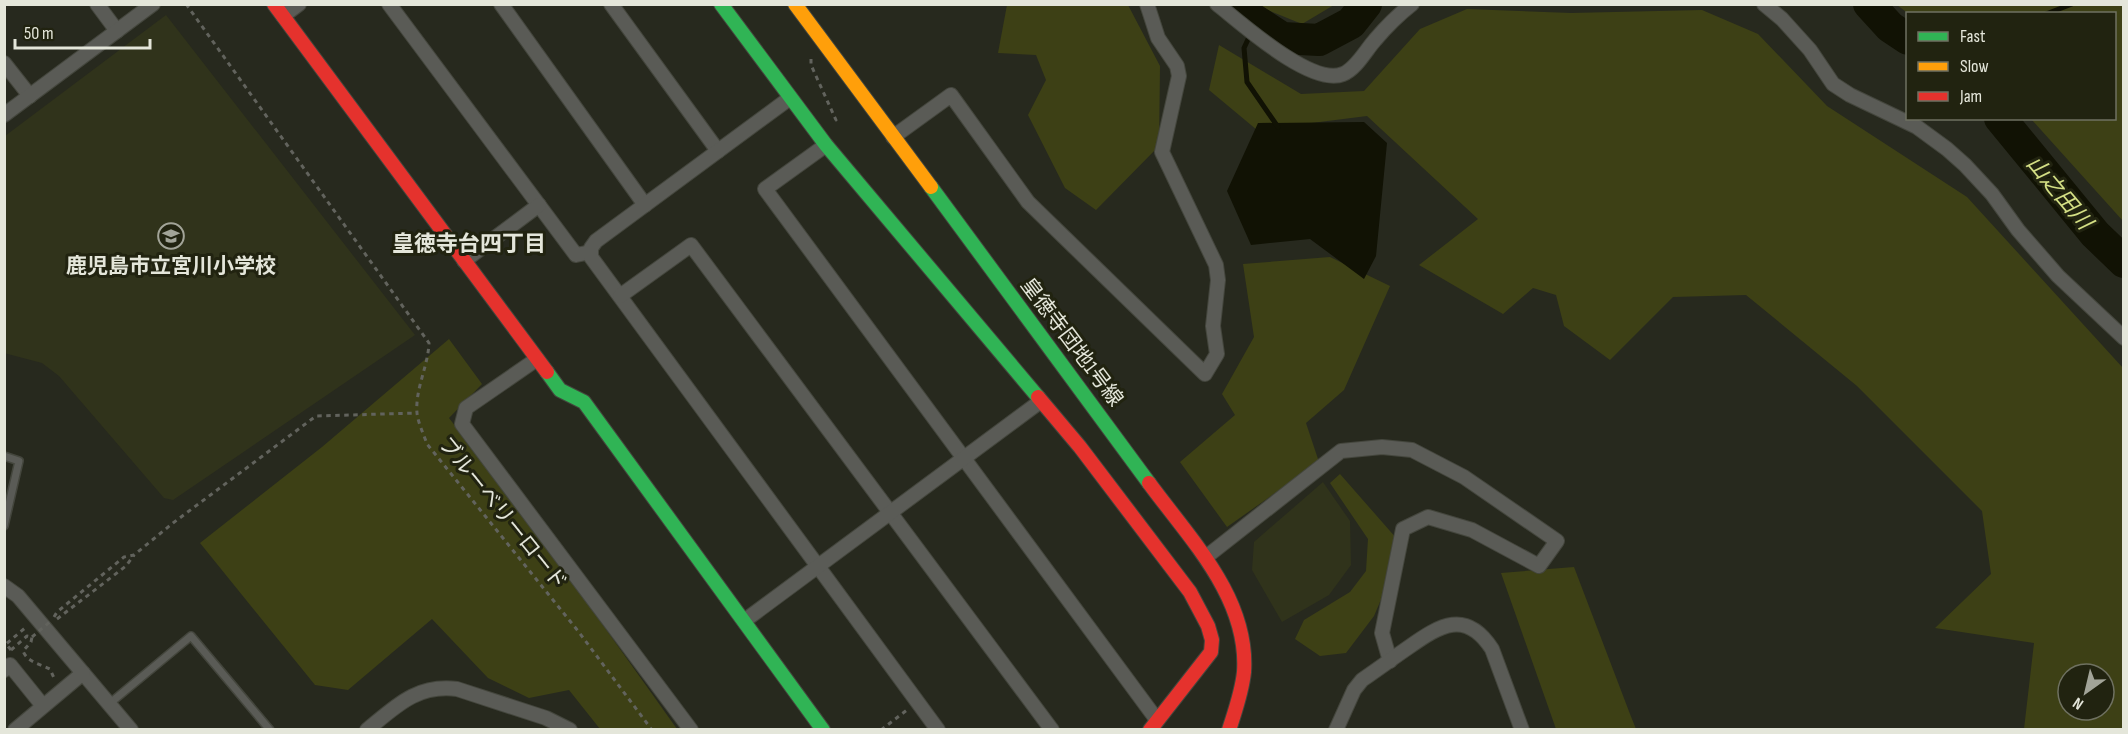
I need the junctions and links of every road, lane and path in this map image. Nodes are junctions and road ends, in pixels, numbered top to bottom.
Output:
1 (98, 4) edge
2 (153, 4) edge
3 (186, 4) edge
4 (274, 4) edge
5 (299, 4) edge
6 (389, 4) edge
7 (501, 4) edge
8 (611, 4) edge
9 (721, 4) edge
10 (795, 4) edge
11 (1148, 4) edge
12 (1217, 4) edge
13 (1412, 4) edge
14 (1764, 4) edge
15 (283, 16) junction
16 (117, 31) junction
17 (811, 59) dead end
18 (4, 63) edge
19 (30, 96) junction
20 (790, 98) junction
21 (4, 115) edge
22 (828, 125) dead end
23 (893, 137) junction
24 (826, 145) junction
25 (718, 151) junction
26 (539, 205) junction
27 (645, 205) junction
28 (591, 252) junction
29 (464, 261) junction
30 (620, 296) junction
31 (2124, 338) edge
32 (537, 359) junction
33 (1041, 401) junction
34 (417, 413) junction
35 (4, 456) edge
36 (964, 458) junction
37 (891, 512) junction
38 (4, 526) edge
39 (134, 555) junction
40 (1206, 557) junction
41 (818, 566) junction
42 (4, 586) edge
43 (57, 612) dead end
44 (60, 619) dead end
45 (52, 620) dead end
46 (744, 621) junction
47 (30, 624) dead end
48 (27, 636) dead end
49 (23, 651) dead end
50 (1390, 661) junction
51 (4, 670) edge
52 (83, 673) junction
53 (918, 702) junction
54 (109, 704) junction
55 (43, 706) junction
56 (1154, 725) edge
57 (15, 729) edge
58 (130, 729) edge
59 (270, 729) edge
60 (367, 729) edge
61 (570, 729) edge
62 (652, 729) edge
63 (690, 729) edge
64 (823, 729) edge
65 (880, 729) edge
66 (938, 729) edge
67 (1052, 729) edge
68 (1229, 729) edge
69 (1336, 729) edge
70 (1522, 729) edge

1 - 16 street
2 - 16 street
3 - 34 path, ブルーベリーロード
4 - 15 street
5 - 15 street
6 - 26 street
7 - 27 street
8 - 25 street
9 - 20 street
10 - 23 street, 皇徳寺団地1号線
11 - 23 street
12 - 13 street
14 - 31 street
15 - 29 street
16 - 19 street
17 - 22 path
18 - 19 street
19 - 21 street
20 - 24 street
20 - 25 street
23 - 40 street, 皇徳寺団地1号線
24 - 33 street
24 - 36 street
25 - 27 street
26 - 28 street
26 - 29 street
27 - 28 street
28 - 30 street
29 - 32 street
30 - 37 street
30 - 41 street
32 - 46 street
32 - 63 street
33 - 36 street
33 - 56 street
34 - 39 path
34 - 62 path, ブルーベリーロード
35 - 38 lane
36 - 37 street
36 - 56 street
37 - 41 street
37 - 67 street
39 - 43 path
39 - 44 path
40 - 50 street
40 - 68 street, 皇徳寺団地1号線
41 - 46 street
41 - 53 street
42 - 52 street
45 - 49 path, bridge
46 - 64 street
47 - 48 path
50 - 69 street
50 - 70 street
51 - 55 street
52 - 54 street
52 - 55 street
53 - 65 path
53 - 66 street
54 - 58 street
54 - 59 lane
55 - 57 street
60 - 61 street

